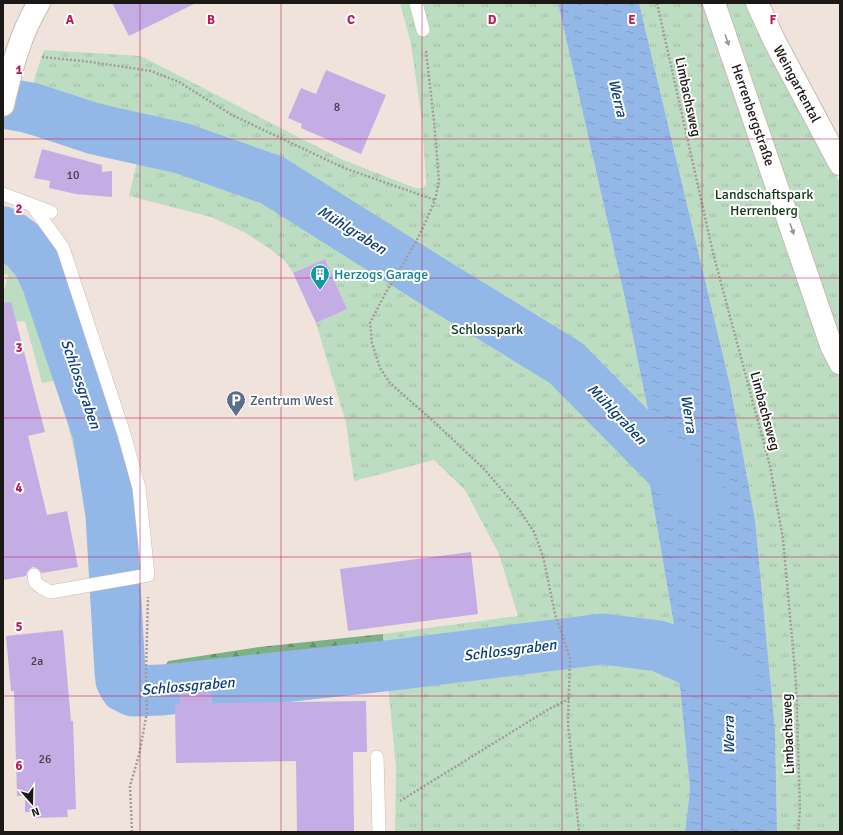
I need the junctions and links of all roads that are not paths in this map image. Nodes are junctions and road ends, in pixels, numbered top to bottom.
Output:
1 (40, 3) edge
2 (416, 3) edge
3 (714, 3) edge
4 (757, 3) edge
5 (423, 30) road end
6 (3, 105) edge
7 (840, 164) edge
8 (3, 194) edge
9 (32, 205) junction
10 (51, 212) dead end
11 (840, 363) edge
12 (34, 575) dead end
13 (377, 758) dead end
14 (378, 832) edge

1 - 6 street
2 - 5 lane
3 -> 11 street, Herrenbergstraße
4 - 7 street, Weingartental
8 - 9 lane
9 - 10 lane
9 - 12 lane
13 - 14 lane

